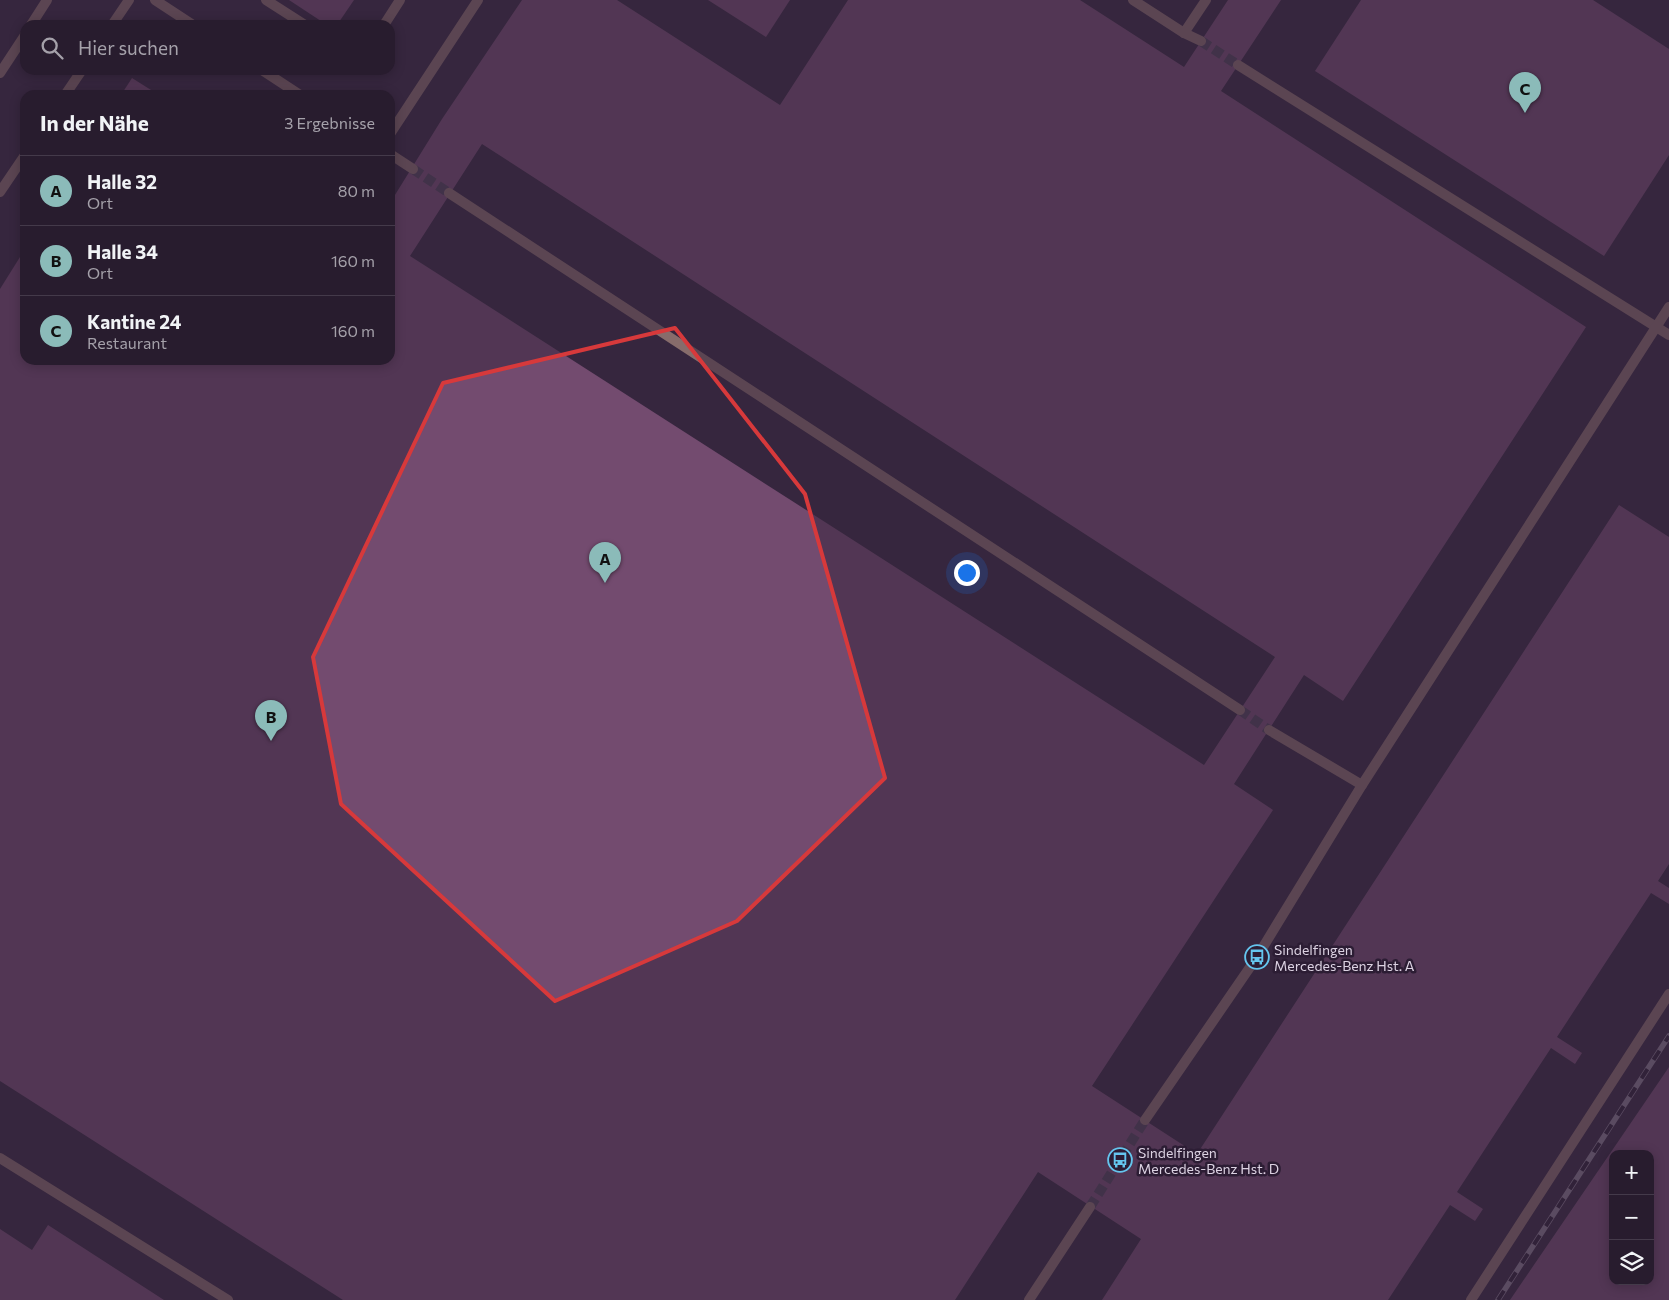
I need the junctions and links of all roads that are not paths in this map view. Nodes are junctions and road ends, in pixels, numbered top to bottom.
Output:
1 (47, 0) edge
2 (129, 0) edge
3 (155, 0) edge
4 (266, 0) edge
5 (400, 0) edge
6 (478, 0) edge
7 (1133, 0) edge
8 (1206, 0) edge
9 (34, 20) edge
10 (115, 20) edge
11 (185, 20) edge
12 (297, 20) edge
13 (387, 20) edge
14 (1184, 33) junction
15 (1201, 41) tunnel mouth
16 (20, 43) edge
17 (1238, 65) tunnel mouth
18 (0, 74) edge
19 (79, 75) edge
20 (270, 75) edge
21 (68, 90) edge
22 (292, 90) edge
23 (395, 126) edge
24 (395, 157) edge
25 (20, 162) edge
26 (413, 168) tunnel mouth
27 (0, 192) edge
28 (450, 193) tunnel mouth
29 (1669, 308) edge
30 (1656, 328) junction
31 (1669, 335) edge
32 (1240, 710) tunnel mouth
33 (1268, 730) tunnel mouth
34 (1362, 785) junction
35 (1669, 994) edge
36 (1145, 1120) tunnel mouth
37 (0, 1158) edge
38 (1090, 1207) tunnel mouth
39 (228, 1300) edge
40 (1029, 1300) edge
41 (1471, 1300) edge

1 - 9 street
2 - 10 street
3 - 11 street
4 - 12 street
5 - 13 street
6 - 23 street
7 - 14 street
8 - 14 street
14 - 15 street
16 - 18 street
17 - 30 street
19 - 21 street
20 - 22 street
24 - 26 street
25 - 27 street
28 - 32 street
29 - 30 street
30 - 31 street
30 - 34 street
33 - 34 street
34 - 36 street
35 - 41 street
37 - 39 street
38 - 40 street

